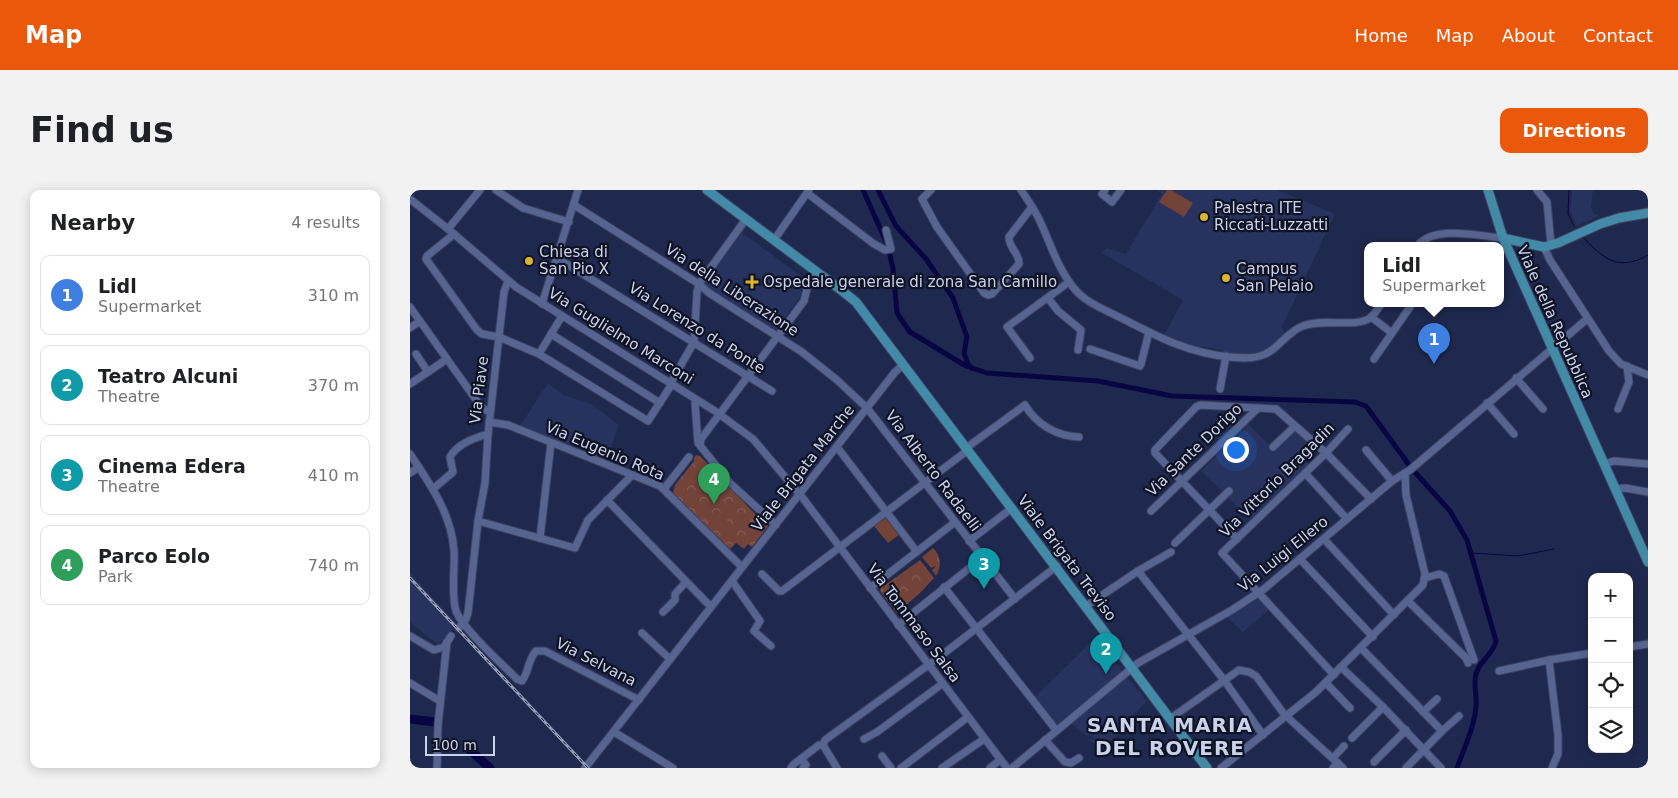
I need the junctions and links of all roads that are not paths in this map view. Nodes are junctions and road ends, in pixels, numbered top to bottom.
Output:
1 (480, 190) edge
2 (496, 190) edge
3 (578, 190) edge
4 (707, 190) edge
5 (931, 190) edge
6 (1021, 190) edge
7 (1105, 190) edge
8 (1121, 190) edge
9 (1488, 190) edge
10 (1537, 190) edge
11 (808, 191) edge
12 (410, 199) edge
13 (574, 205) junction
14 (1032, 207) junction
15 (1648, 213) edge
16 (746, 219) junction
17 (569, 222) junction
18 (886, 230) dead end
19 (451, 231) junction
20 (1503, 238) junction
21 (774, 240) junction
22 (1422, 242) edge
23 (1548, 246) junction
24 (557, 258) junction
25 (817, 272) junction
26 (508, 281) junction
27 (1069, 282) junction
28 (699, 284) junction
29 (1048, 298) junction
30 (542, 304) junction
31 (410, 306) edge
32 (1379, 307) edge
33 (1410, 307) dead end
34 (562, 316) junction
35 (1371, 317) junction
36 (1587, 319) junction
37 (420, 321) junction
38 (410, 328) edge
39 (1149, 332) junction
40 (1392, 333) junction
41 (551, 334) junction
42 (776, 336) junction
43 (499, 337) junction
44 (694, 342) junction
45 (1090, 349) dead end
46 (1552, 349) junction
47 (1078, 350) dead end
48 (416, 354) dead end
49 (538, 354) junction
50 (1226, 356) junction
51 (1030, 358) dead end
52 (447, 359) junction
53 (1374, 359) dead end
54 (903, 365) junction
55 (1648, 365) edge
56 (1627, 366) junction
57 (428, 372) junction
58 (895, 372) junction
59 (910, 374) junction
60 (1646, 374) edge
61 (747, 375) junction
62 (1516, 378) junction
63 (410, 384) edge
64 (671, 384) junction
65 (1220, 389) dead end
66 (772, 391) dead end
67 (697, 400) junction
68 (660, 403) junction
69 (1487, 403) junction
70 (867, 408) junction
71 (1256, 409) junction
72 (1543, 409) dead end
73 (1618, 409) dead end
74 (490, 412) junction
75 (719, 414) junction
76 (489, 422) junction
77 (1295, 426) junction
78 (1348, 429) dead end
79 (488, 434) junction
80 (1514, 434) dead end
81 (1079, 437) dead end
82 (700, 440) junction
83 (551, 443) junction
84 (837, 447) junction
85 (1273, 447) dead end
86 (967, 449) junction
87 (1366, 450) dead end
88 (1326, 453) junction
89 (410, 454) edge
90 (689, 457) dead end
91 (1604, 464) junction
92 (1648, 464) edge
93 (418, 467) junction
94 (1407, 472) junction
95 (410, 473) edge
96 (1305, 473) junction
97 (632, 475) junction
98 (788, 479) junction
99 (810, 480) junction
100 (1182, 481) junction
101 (1392, 481) junction
102 (926, 483) junction
103 (433, 489) junction
104 (664, 489) junction
105 (1615, 489) junction
106 (1229, 491) dead end
107 (1648, 492) edge
108 (800, 494) junction
109 (1371, 499) junction
110 (607, 500) junction
111 (1012, 508) junction
112 (1209, 510) junction
113 (1151, 511) dead end
114 (887, 512) junction
115 (1347, 519) junction
116 (478, 521) junction
117 (956, 522) junction
118 (776, 525) junction
119 (540, 538) junction
120 (1237, 539) junction
121 (1324, 539) junction
122 (969, 541) junction
123 (1175, 543) dead end
124 (839, 548) junction
125 (917, 552) junction
126 (1171, 552) dead end
127 (982, 558) junction
128 (1300, 559) junction
129 (1648, 562) edge
130 (1057, 566) junction
131 (742, 568) junction
132 (1138, 571) junction
133 (762, 574) dead end
134 (1425, 578) junction
135 (732, 581) junction
136 (686, 582) junction
137 (944, 587) junction
138 (870, 588) junction
139 (1258, 594) junction
140 (1015, 599) junction
141 (1408, 602) junction
142 (1086, 606) junction
143 (711, 607) junction
144 (663, 612) dead end
145 (1394, 615) junction
146 (462, 625) junction
147 (898, 625) junction
148 (976, 629) junction
149 (642, 633) dead end
150 (1188, 635) junction
151 (410, 636) edge
152 (1373, 637) junction
153 (1648, 644) edge
154 (771, 646) dead end
155 (1633, 646) edge
156 (1361, 648) junction
157 (434, 650) junction
158 (1588, 654) edge
159 (445, 659) junction
160 (670, 659) junction
161 (1549, 660) junction
162 (928, 665) junction
163 (1132, 667) junction
164 (1342, 667) junction
165 (1499, 671) dead end
166 (1334, 675) junction
167 (1224, 680) junction
168 (410, 683) edge
169 (1326, 683) junction
170 (942, 684) junction
171 (1437, 699) dead end
172 (639, 700) junction
173 (440, 701) junction
174 (1383, 707) junction
175 (1350, 708) dead end
176 (1423, 712) junction
177 (1459, 716) dead end
178 (968, 717) junction
179 (1287, 717) junction
180 (1171, 718) junction
181 (1056, 730) junction
182 (1406, 730) junction
183 (1442, 731) junction
184 (614, 732) junction
185 (1263, 735) junction
186 (984, 738) junction
187 (1352, 738) dead end
188 (864, 739) dead end
189 (1044, 740) junction
190 (823, 745) junction
191 (1344, 746) dead end
192 (1424, 750) junction
193 (882, 756) dead end
194 (1080, 758) dead end
195 (801, 759) junction
196 (1000, 760) junction
197 (1374, 762) dead end
198 (1337, 764) edge
199 (437, 768) edge
200 (585, 768) edge
201 (673, 768) edge
202 (791, 768) edge
203 (803, 768) edge
204 (838, 768) edge
205 (891, 768) edge
206 (901, 768) edge
207 (942, 768) edge
208 (990, 768) edge
209 (1007, 768) edge
210 (1012, 768) edge
211 (1207, 768) edge
212 (1221, 768) edge
213 (1406, 768) edge
214 (1441, 768) edge
215 (1552, 768) edge

1 - 19 street
2 - 17 street
3 - 13 street
4 - 16 main road, Viale Brigata Treviso
5 - 14 street
6 - 14 street
7 - 8 street
9 - 20 main road, Viale della Repubblica
10 - 23 street
11 - 18 street
11 - 21 street
12 - 19 street
13 - 17 street
13 - 28 street, Via della Liberazione
14 - 27 street
15 - 23 main road
16 - 21 main road, Viale Brigata Treviso
16 - 28 street
17 - 24 street
19 - 26 street
19 - 43 street
20 - 22 street
20 - 23 main road
20 - 46 main road, Viale della Repubblica
21 - 25 main road, Viale Brigata Treviso
23 - 36 street
24 - 30 street
24 - 44 street, Via Lorenzo da Ponte
25 - 42 street
25 - 54 main road, Viale Brigata Treviso
26 - 30 street, Via Guglielmo Marconi
26 - 43 street, Via Piave
27 - 29 street
27 - 39 street
28 - 42 street, Via della Liberazione
28 - 44 street
29 - 47 street
29 - 51 street
30 - 34 street, Via Guglielmo Marconi
31 - 37 street
32 - 35 street
33 - 40 street
34 - 41 street
34 - 64 street, Via Guglielmo Marconi
35 - 40 street
35 - 50 street
36 - 46 street, Via Luigi Ellero
36 - 56 street
37 - 38 street
37 - 52 street
39 - 45 street
39 - 50 street
40 - 53 street
41 - 49 street
41 - 68 street
42 - 61 street
42 - 70 street, Via della Liberazione
43 - 49 street
43 - 74 street, Via Piave
44 - 61 street, Via Lorenzo da Ponte
44 - 64 street
46 - 62 street, Via Luigi Ellero
46 - 91 main road, Viale della Repubblica
48 - 57 street
49 - 68 street
50 - 65 street
52 - 57 street
52 - 74 street
54 - 58 street, Viale Brigata Marche
54 - 59 main road, Viale Brigata Treviso
55 - 60 street
56 - 60 street
56 - 73 street
57 - 63 street
58 - 59 street
58 - 70 street, Viale Brigata Marche
59 - 86 main road, Viale Brigata Treviso
61 - 66 street, Via Lorenzo da Ponte
61 - 75 street
62 - 69 street, Via Luigi Ellero
62 - 72 street
64 - 67 street, Via Guglielmo Marconi
64 - 68 street
67 - 75 street, Via Guglielmo Marconi
67 - 82 street
69 - 80 street
69 - 94 street, Via Luigi Ellero
70 - 84 street, Viale Brigata Marche
70 - 102 street, Via Alberto Radaelli
71 - 77 street
71 - 100 street, Via Sante Dorigo
71 - 100 street
74 - 76 street, Via Piave
75 - 82 street
75 - 98 street, Via Guglielmo Marconi
76 - 79 street, Via Piave
76 - 83 street, Via Eugenio Rota
77 - 85 street
77 - 88 street
78 - 88 street, Via Vittorio Bragadin
79 - 103 street
79 - 116 street, Via Piave
81 - 86 street
82 - 118 street
83 - 97 street, Via Eugenio Rota
83 - 119 street
84 - 99 street, Viale Brigata Marche
84 - 114 street
86 - 102 street
86 - 111 main road, Viale Brigata Treviso
87 - 101 street
88 - 96 street, Via Vittorio Bragadin
88 - 109 street
89 - 93 street
90 - 104 street
91 - 92 street
91 - 105 main road, Viale della Repubblica
93 - 95 street
93 - 103 street
94 - 101 street, Via Luigi Ellero
94 - 134 street
96 - 115 street
96 - 120 street, Via Vittorio Bragadin
97 - 104 street, Via Eugenio Rota
97 - 110 street
98 - 99 street
98 - 108 street, Via Tommaso Salsa
99 - 108 street, Viale Brigata Marche
100 - 112 street
100 - 113 street, Via Sante Dorigo
101 - 109 street, Via Luigi Ellero
102 - 114 street
102 - 117 street, Via Alberto Radaelli
103 - 146 street
104 - 131 street, Via Eugenio Rota
105 - 107 street
105 - 129 main road, Viale della Repubblica
106 - 112 street
108 - 118 street, Viale Brigata Marche
108 - 124 street, Via Tommaso Salsa
109 - 115 street, Via Luigi Ellero
110 - 119 street
110 - 136 street
111 - 122 street
111 - 130 main road, Viale Brigata Treviso
112 - 120 street
112 - 123 street
114 - 124 street
114 - 125 street
115 - 121 street, Via Luigi Ellero
116 - 119 street
116 - 146 street, Via Piave
117 - 122 street, Via Alberto Radaelli
117 - 125 street
118 - 131 street, Viale Brigata Marche
120 - 139 street, Via Vittorio Bragadin
121 - 128 street, Via Luigi Ellero
121 - 145 street
122 - 127 street, Via Alberto Radaelli
124 - 133 street
124 - 138 street, Via Tommaso Salsa
125 - 138 street
126 - 132 street
127 - 137 street
127 - 140 street, Via Alberto Radaelli
128 - 139 street, Via Luigi Ellero
128 - 152 street
130 - 140 street
130 - 142 main road, Viale Brigata Treviso
131 - 135 street, Viale Brigata Marche
132 - 142 street
132 - 150 street
134 - 141 street
134 - 141 street
135 - 143 street, Viale Brigata Marche
135 - 154 street
136 - 143 street
136 - 144 street
137 - 147 street
137 - 148 street
138 - 147 street, Via Tommaso Salsa
139 - 150 street, Via Luigi Ellero
139 - 166 street
140 - 148 street
141 - 145 street
142 - 163 main road, Viale Brigata Treviso
143 - 160 street, Viale Brigata Marche
145 - 152 street
146 - 172 street, Via Selvana
147 - 162 street, Via Tommaso Salsa
148 - 162 street
148 - 181 street
149 - 160 street
150 - 163 street, Via Luigi Ellero
150 - 167 street
151 - 157 street
152 - 156 street
153 - 155 street
156 - 164 street
156 - 176 street
157 - 159 street
157 - 159 street
158 - 161 street
159 - 173 street
160 - 172 street, Viale Brigata Marche
161 - 165 street
161 - 215 street
162 - 170 street, Via Tommaso Salsa
162 - 190 street
163 - 180 main road, Viale Brigata Treviso
163 - 181 street, Via Luigi Ellero
164 - 166 street
164 - 174 street
166 - 169 street
167 - 179 street
167 - 180 street
167 - 185 street
168 - 173 street
169 - 175 street
169 - 179 street
170 - 178 street, Via Tommaso Salsa
170 - 188 street
171 - 176 street
172 - 184 street, Viale Brigata Marche
173 - 199 street
174 - 182 street
174 - 187 street
176 - 183 street
177 - 183 street
178 - 186 street, Via Tommaso Salsa
178 - 206 street
179 - 185 street
179 - 198 street
180 - 211 main road, Viale Brigata Treviso
181 - 189 street, Via Luigi Ellero
182 - 192 street
182 - 197 street
183 - 192 street
184 - 200 street, Viale Brigata Marche
184 - 201 street
185 - 212 street
186 - 196 street, Via Tommaso Salsa
186 - 207 street
189 - 194 street
189 - 210 street, Via Luigi Ellero
190 - 195 street
190 - 204 street
191 - 198 street
192 - 213 street
192 - 214 street
193 - 205 street
195 - 202 street
195 - 203 street
196 - 208 street
196 - 209 street, Via Tommaso Salsa

